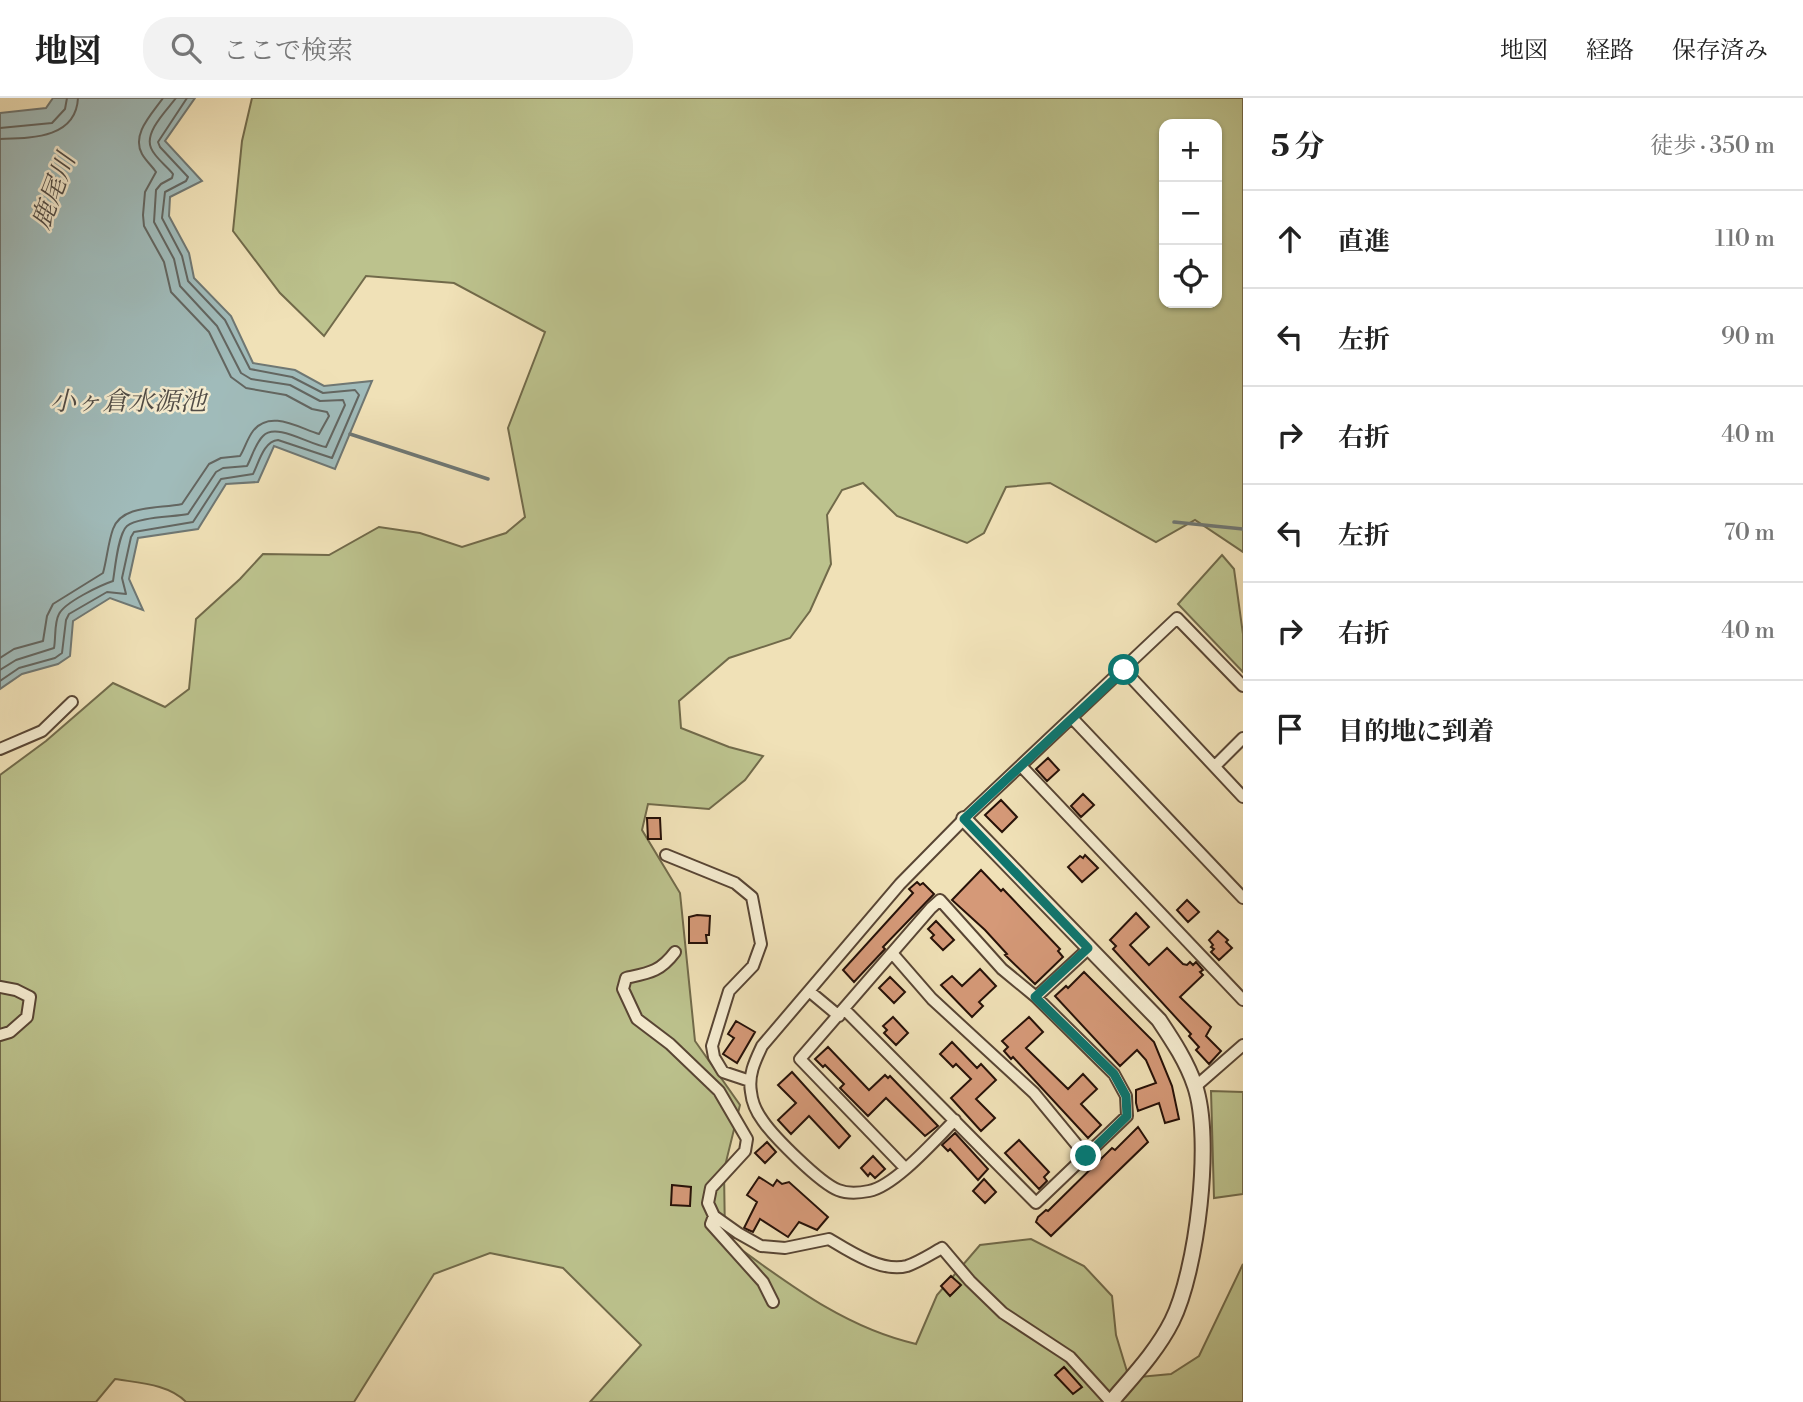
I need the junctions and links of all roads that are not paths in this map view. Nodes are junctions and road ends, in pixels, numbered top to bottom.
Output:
1 (1124, 670) junction
2 (1243, 686) edge
3 (72, 702) dead end
4 (1073, 719) junction
5 (1243, 738) edge
6 (0, 748) edge
7 (1215, 766) junction
8 (1022, 767) junction
9 (1243, 797) edge
10 (964, 819) junction
11 (666, 855) dead end
12 (1243, 898) edge
13 (1088, 948) junction
14 (675, 952) dead end
15 (892, 953) junction
16 (0, 987) edge
17 (809, 990) junction
18 (1035, 997) junction
19 (1243, 1000) edge
20 (842, 1013) junction
21 (0, 1035) edge
22 (1243, 1045) edge
23 (750, 1081) junction
24 (1195, 1087) junction
25 (956, 1120) junction
26 (1086, 1156) junction
27 (905, 1168) junction
28 (714, 1216) junction
29 (773, 1302) dead end
30 (1111, 1402) edge

1 - 2 street
1 - 4 street
1 - 7 street
3 - 6 street
4 - 8 street
4 - 12 street
5 - 7 street
7 - 9 street
8 - 10 street
8 - 19 street
10 - 13 street
10 - 17 street
11 - 23 street
13 - 18 street
13 - 24 street
14 - 28 street
15 - 18 street
15 - 20 street
15 - 26 street
16 - 21 street
17 - 20 street
17 - 23 street
18 - 26 street
20 - 25 street
20 - 27 street
22 - 24 street
23 - 27 street
24 - 30 street
25 - 26 street
25 - 27 street
28 - 29 street
28 - 30 street

